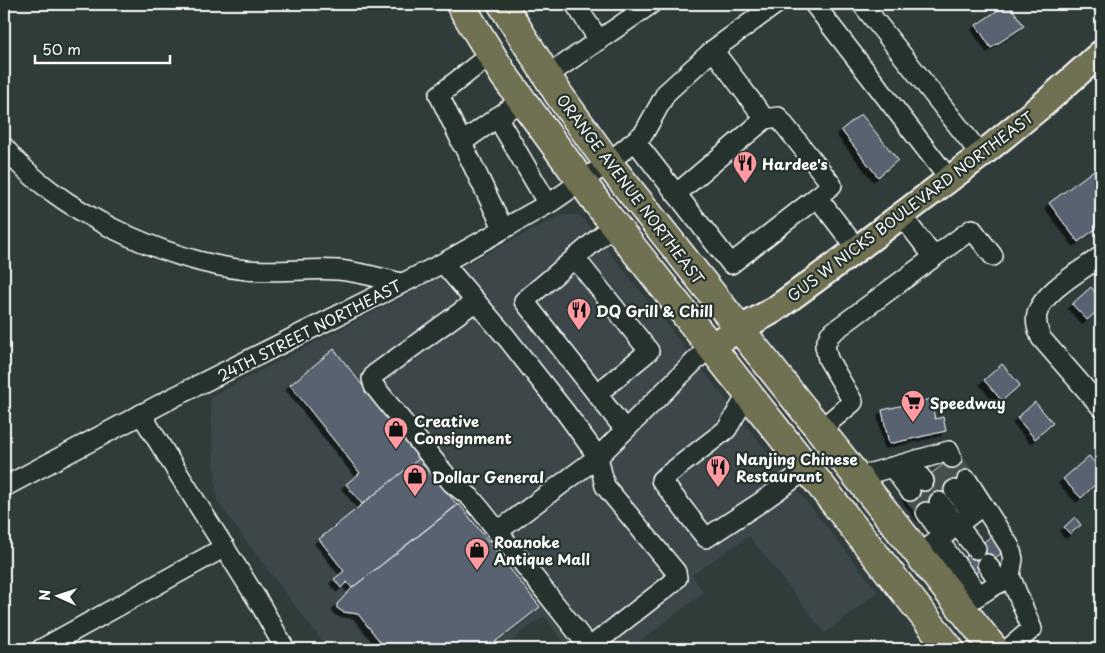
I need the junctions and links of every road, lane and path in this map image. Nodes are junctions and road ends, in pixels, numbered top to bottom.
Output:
1 (460, 4) edge
2 (502, 4) edge
3 (575, 4) edge
4 (650, 4) edge
5 (776, 4) edge
6 (814, 4) edge
7 (862, 4) edge
8 (599, 40) junction
9 (713, 50) junction
10 (1101, 53) edge
11 (491, 54) junction
12 (547, 76) junction
13 (522, 100) junction
14 (497, 117) junction
15 (765, 119) junction
16 (635, 141) junction
17 (461, 143) junction
18 (4, 147) edge
19 (981, 155) junction
20 (608, 163) junction
21 (949, 179) junction
22 (581, 182) junction
23 (676, 194) junction
24 (817, 197) junction
25 (548, 204) junction
26 (901, 215) junction
27 (614, 225) junction
28 (503, 228) junction
29 (857, 249) junction
30 (993, 256) dead end
31 (1101, 256) edge
32 (934, 257) junction
33 (575, 258) junction
34 (442, 264) junction
35 (401, 283) junction
36 (476, 301) junction
37 (740, 329) junction
38 (710, 346) junction
39 (597, 394) junction
40 (747, 395) junction
41 (1101, 407) edge
42 (141, 414) junction
43 (625, 430) junction
44 (820, 430) junction
45 (598, 457) junction
46 (940, 461) dead end
47 (900, 465) junction
48 (807, 469) junction
49 (857, 477) junction
50 (961, 485) tunnel mouth
51 (917, 486) tunnel mouth
52 (4, 487) edge
53 (932, 507) tunnel mouth
54 (977, 509) junction
55 (497, 532) junction
56 (939, 539) junction
57 (225, 547) junction
58 (976, 549) dead end
59 (987, 564) dead end
60 (1005, 579) junction
61 (969, 601) junction
62 (41, 649) edge
63 (285, 649) edge
64 (950, 649) edge
65 (994, 649) edge
66 (1008, 649) edge

1 - 11 highway
2 - 12 highway, ORANGE AVENUE NORTHEAST
3 - 8 street
4 - 8 street
5 - 9 street, 24TH STREET NORTHEAST
6 - 21 street
7 - 19 street
8 - 12 street
9 - 15 street
9 - 16 street, 24TH STREET NORTHEAST
10 - 19 main road, GUS W NICKS BOULEVARD NORTHEAST
11 - 13 highway
11 - 17 street
12 - 20 highway, ORANGE AVENUE NORTHEAST
13 - 14 street
13 - 22 highway
14 - 17 street
14 - 25 street
15 - 23 street
15 - 24 street
16 - 20 street, 24TH STREET NORTHEAST
16 - 23 street
17 - 28 street
18 - 35 street
19 - 21 main road, GUS W NICKS BOULEVARD NORTHEAST
20 - 22 street, 24TH STREET NORTHEAST
20 - 37 highway, ORANGE AVENUE NORTHEAST
21 - 26 main road, GUS W NICKS BOULEVARD NORTHEAST
22 - 25 street, 24TH STREET NORTHEAST
22 - 27 highway
23 - 24 street
24 - 29 street
25 - 28 street, 24TH STREET NORTHEAST
26 - 29 main road, GUS W NICKS BOULEVARD NORTHEAST
26 - 32 street
27 - 33 street
27 - 38 highway
28 - 34 street, 24TH STREET NORTHEAST
29 - 37 main road, GUS W NICKS BOULEVARD NORTHEAST
30 - 32 street
31 - 41 street
32 - 44 street
33 - 39 street
33 - 39 street
34 - 35 street, 24TH STREET NORTHEAST
34 - 36 street
35 - 42 street, 24TH STREET NORTHEAST
36 - 45 street
36 - 55 street
37 - 38 main road, GUS W NICKS BOULEVARD NORTHEAST
37 - 44 highway, ORANGE AVENUE NORTHEAST
38 - 40 highway
38 - 43 street
39 - 43 street
40 - 48 highway
40 - 48 street
42 - 52 street, 24TH STREET NORTHEAST
42 - 57 street
43 - 45 street
44 - 49 highway, ORANGE AVENUE NORTHEAST
45 - 55 street
45 - 55 street
46 - 47 street
47 - 49 street
47 - 51 street
48 - 64 highway
49 - 56 highway, ORANGE AVENUE NORTHEAST
50 - 54 street
53 - 56 street
54 - 56 street
54 - 60 street
56 - 58 street
56 - 61 highway, ORANGE AVENUE NORTHEAST
57 - 62 street
57 - 63 street
59 - 60 street
60 - 61 street
60 - 66 street
61 - 65 highway, ORANGE AVENUE NORTHEAST

